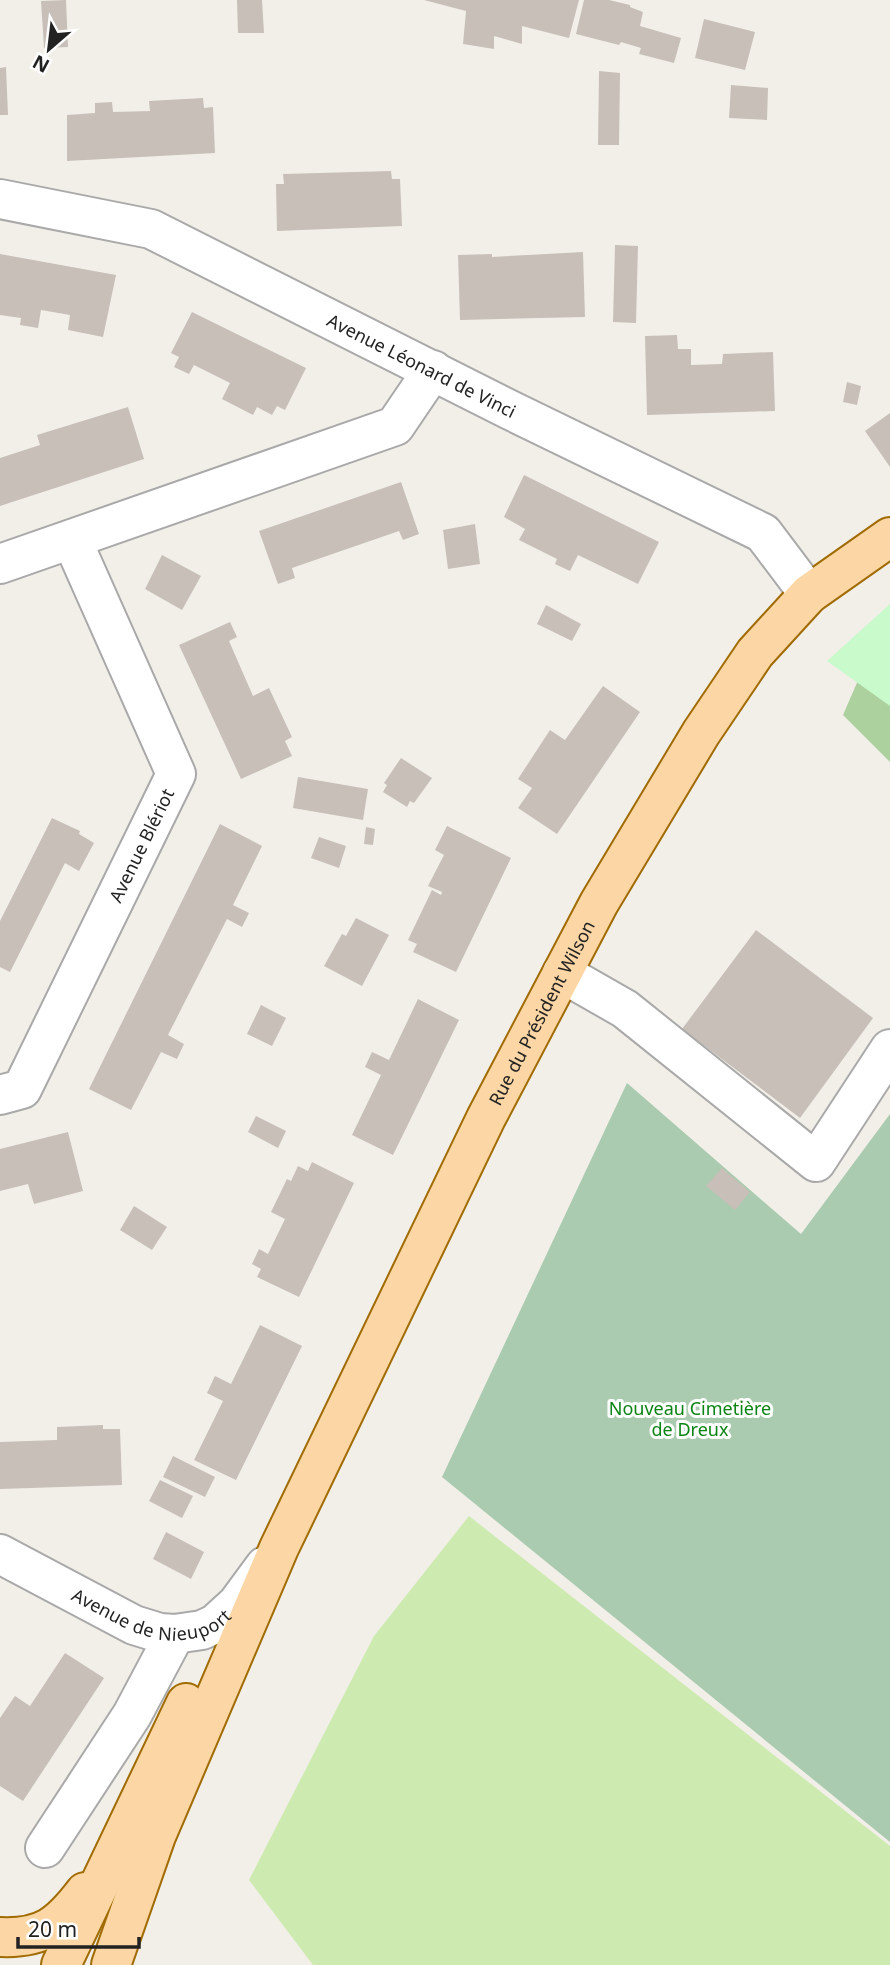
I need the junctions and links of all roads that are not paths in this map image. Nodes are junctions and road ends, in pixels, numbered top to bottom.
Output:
1 (0, 199) edge
2 (433, 370) junction
3 (890, 537) edge
4 (72, 540) junction
5 (0, 564) edge
6 (809, 594) junction
7 (562, 974) junction
8 (890, 1049) edge
9 (0, 1095) edge
10 (279, 1548) junction
11 (0, 1554) edge
12 (175, 1634) junction
13 (45, 1848) dead end
14 (117, 1848) junction
15 (134, 1899) junction
16 (0, 1937) edge
17 (61, 1965) edge
18 (111, 1965) edge
19 (139, 1965) edge

1 - 2 street, Avenue Léonard de Vinci
2 - 4 street
2 - 6 street, Avenue Léonard de Vinci
3 - 6 main road, Rue du Président Wilson
4 - 5 street
4 - 9 street, Avenue Blériot
6 - 7 main road, Rue du Président Wilson
7 - 8 street
7 - 10 main road, Rue du Président Wilson
10 - 12 street, Avenue de Nieuport
10 - 14 main road
10 - 15 main road
11 - 12 street, Avenue de Nieuport
12 - 13 street
14 - 16 main road
14 - 17 main road
15 - 18 main road
15 - 19 main road

